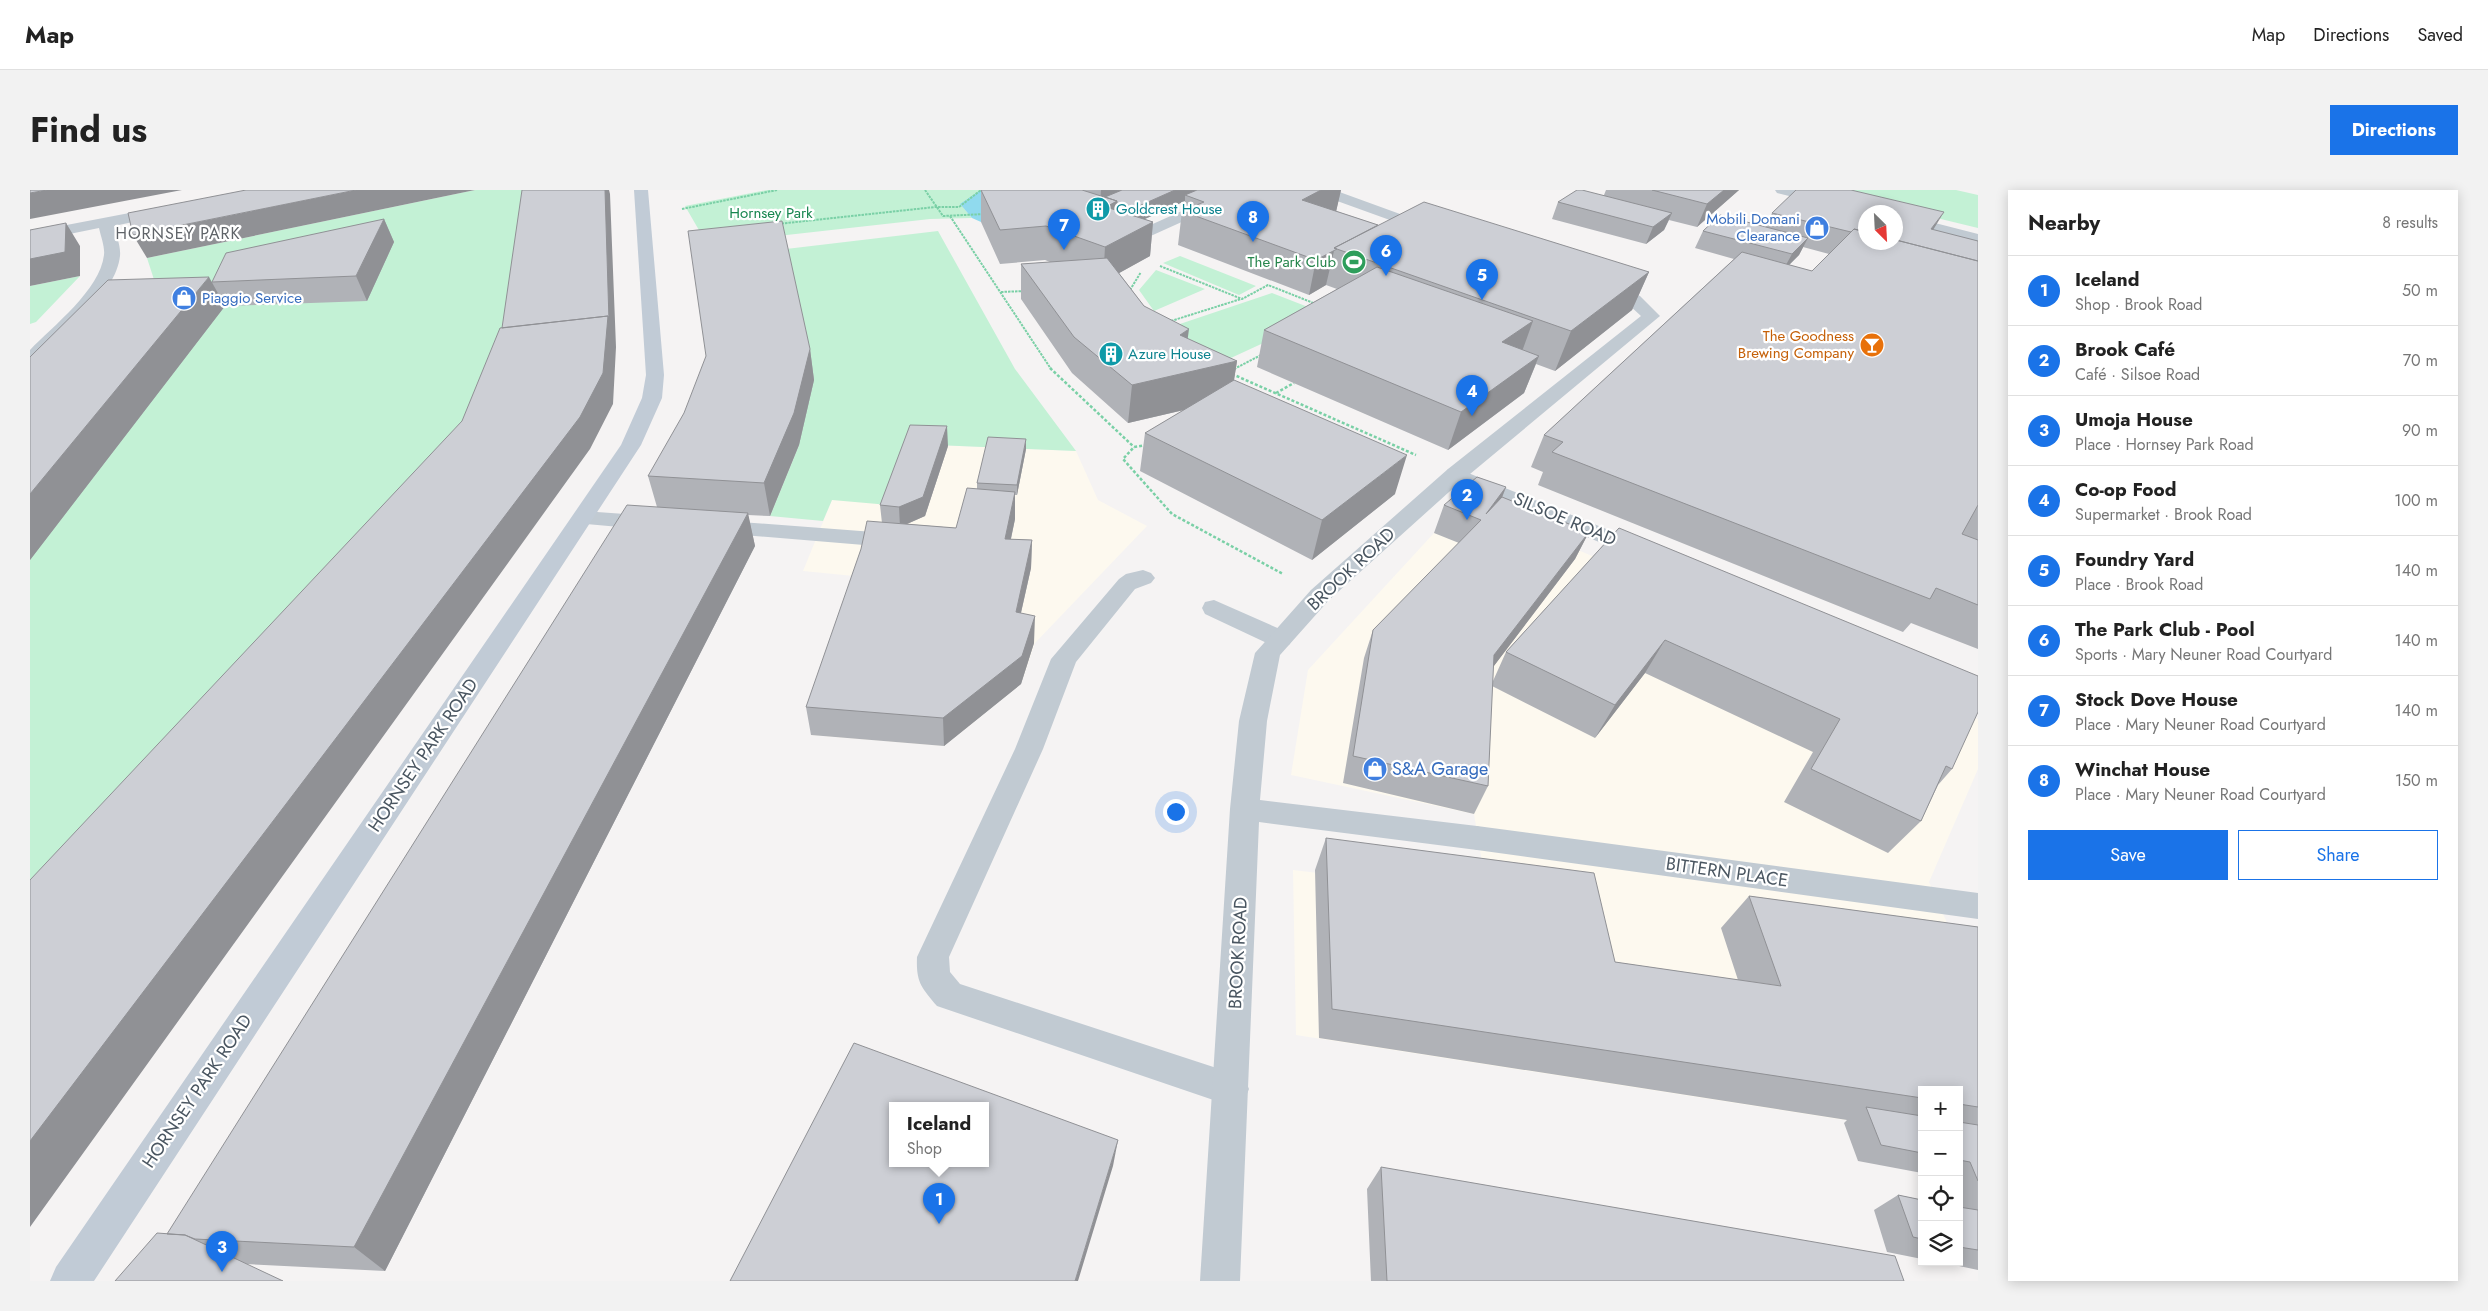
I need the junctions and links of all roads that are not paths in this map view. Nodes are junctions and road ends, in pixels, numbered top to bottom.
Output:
1 (641, 190) edge
2 (1241, 190) edge
3 (1320, 190) edge
4 (1782, 190) edge
5 (181, 208) edge
6 (1858, 209) edge
7 (1903, 220) edge
8 (105, 222) junction
9 (1118, 230) edge
10 (1441, 233) edge
11 (30, 237) edge
12 (1978, 239) edge
13 (1588, 284) edge
14 (30, 360) edge
15 (1456, 474) junction
16 (583, 518) junction
17 (923, 539) edge
18 (1666, 562) edge
19 (1143, 578) dead end
20 (1214, 608) dead end
21 (1280, 639) junction
22 (1245, 809) junction
23 (1978, 906) edge
24 (1231, 1089) junction
25 (70, 1281) edge
26 (1220, 1281) edge

1 - 16 main road, HORNSEY PARK ROAD
2 - 9 street
3 - 10 street
4 - 6 street
5 - 8 street
7 - 12 street
8 - 11 street
8 - 14 street
13 - 15 street, BROOK ROAD
15 - 18 street, SILSOE ROAD
15 - 21 street, BROOK ROAD
16 - 17 street
16 - 25 main road, HORNSEY PARK ROAD
19 - 24 street
20 - 21 street
21 - 22 street, BROOK ROAD
22 - 23 street, BITTERN PLACE
22 - 24 street, BROOK ROAD
24 - 26 street, BROOK ROAD

